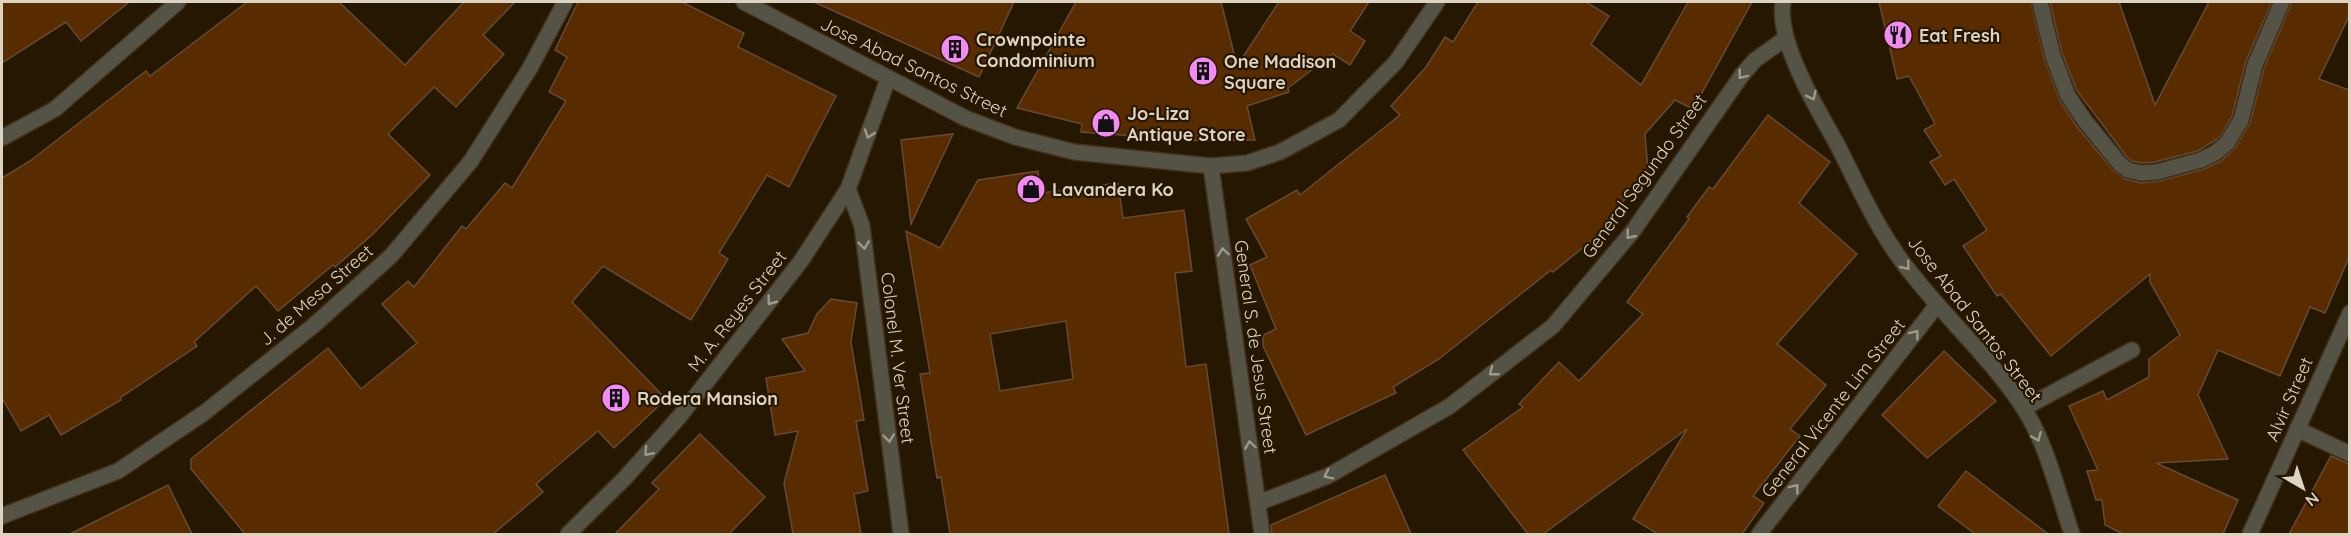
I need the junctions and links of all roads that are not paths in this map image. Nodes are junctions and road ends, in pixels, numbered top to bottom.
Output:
1 (178, 2) edge
2 (565, 2) edge
3 (744, 2) edge
4 (1437, 2) edge
5 (1783, 2) edge
6 (2040, 2) edge
7 (2282, 2) edge
8 (1786, 38) junction
9 (888, 79) junction
10 (2, 138) edge
11 (1211, 166) junction
12 (848, 189) junction
13 (1937, 305) junction
14 (2349, 313) edge
15 (2132, 350) dead end
16 (2024, 408) junction
17 (2297, 429) junction
18 (2349, 454) edge
19 (1258, 503) junction
20 (2, 516) edge
21 (568, 534) edge
22 (901, 534) edge
23 (1262, 534) edge
24 (1760, 534) edge
25 (2072, 534) edge
26 (2250, 534) edge

1 - 10 street
2 - 20 street, J. de Mesa Street
3 - 9 street, Jose Abad Santos Street
4 - 11 street, Jose Abad Santos Street
5 - 8 street, Jose Abad Santos Street
6 - 7 street
8 -> 13 street, Jose Abad Santos Street
8 -> 19 street, General Segundo Street
9 - 11 street, Jose Abad Santos Street
9 -> 12 street, M. A. Reyes Street
19 -> 11 street, General S. de Jesus Street
12 -> 21 street, M. A. Reyes Street
12 -> 22 street, Colonel M. Ver Street
13 - 16 street, Jose Abad Santos Street
24 -> 13 street, General Vicente Lim Street
14 - 17 street, Alvir Street
15 - 16 street
16 -> 25 street, Jose Abad Santos Street
17 - 18 street
17 - 26 street, Alvir Street
19 - 23 street, General S. de Jesus Street

